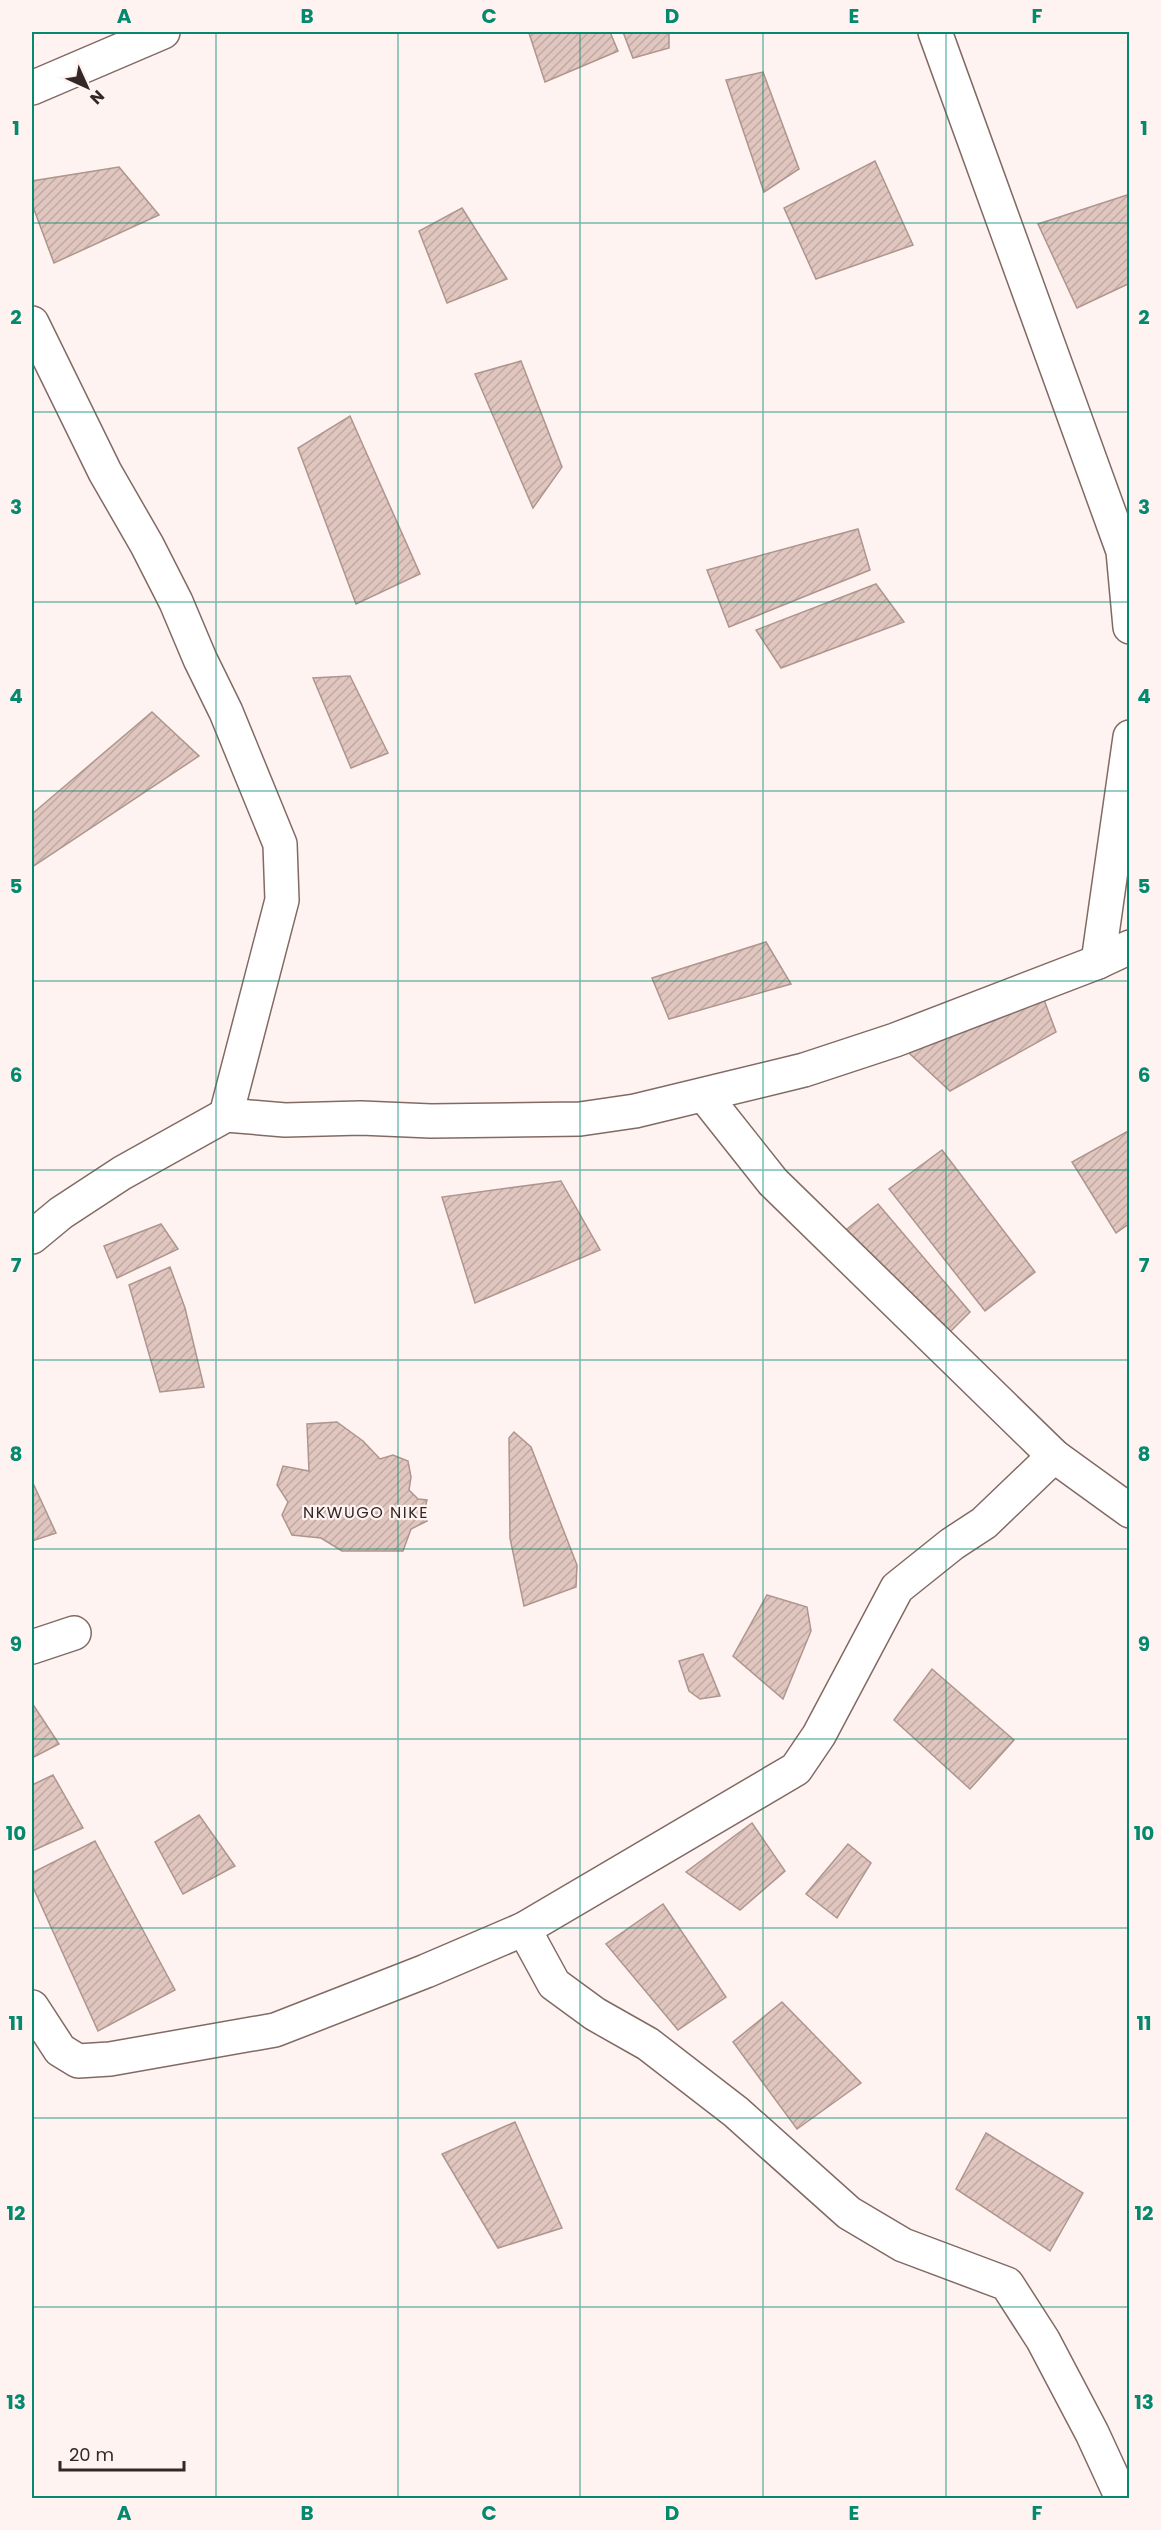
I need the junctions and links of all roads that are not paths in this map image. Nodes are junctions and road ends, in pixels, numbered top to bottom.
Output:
1 (163, 32) edge
2 (935, 32) edge
3 (32, 88) edge
4 (32, 323) edge
5 (1130, 627) edge
6 (1130, 737) edge
7 (1130, 947) edge
8 (1098, 962) junction
9 (704, 1095) junction
10 (226, 1115) junction
11 (32, 1237) edge
12 (1054, 1456) junction
13 (1130, 1511) edge
14 (74, 1633) dead end
15 (32, 1647) edge
16 (524, 1929) junction
17 (32, 2007) edge
18 (46, 2054) edge
19 (1122, 2499) edge

1 - 3 street
2 - 5 street
4 - 10 street
6 - 8 street
7 - 8 street
8 - 9 street
9 - 10 street
9 - 12 street
10 - 11 street
12 - 13 street
12 - 16 street
14 - 15 street
16 - 18 street
16 - 19 street
17 - 18 street

